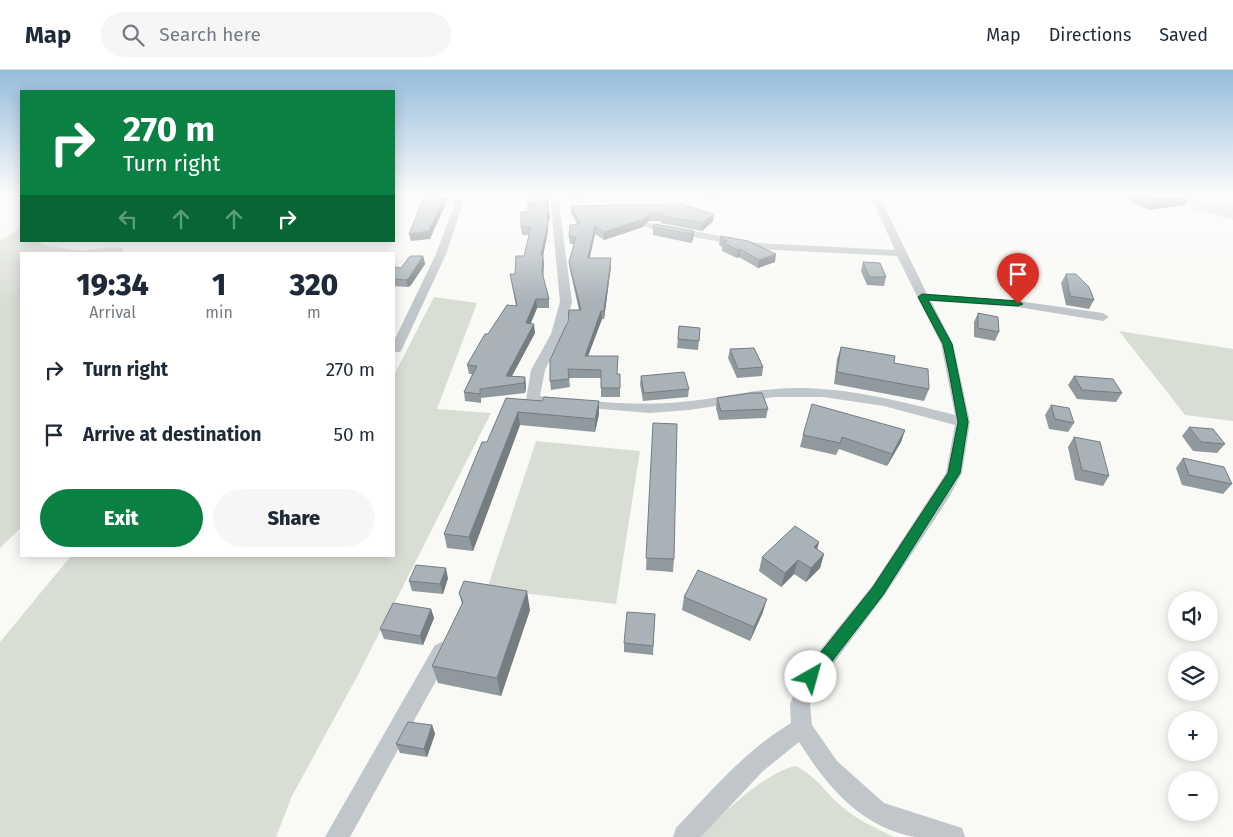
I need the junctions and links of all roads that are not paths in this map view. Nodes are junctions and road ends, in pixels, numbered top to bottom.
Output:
1 (452, 231) edge
2 (558, 231) edge
3 (676, 231) edge
4 (891, 231) edge
5 (902, 253) junction
6 (922, 297) junction
7 (1103, 317) dead end
8 (396, 349) dead end
9 (963, 422) junction
10 (449, 636) edge
11 (802, 728) junction
12 (337, 837) edge
13 (685, 837) edge
14 (952, 837) edge

1 - 8 street
2 - 9 street
3 - 5 street
4 - 5 street
5 - 6 street
6 - 7 street
6 - 9 street
9 - 11 street
10 - 12 street
11 - 13 street
11 - 14 street

